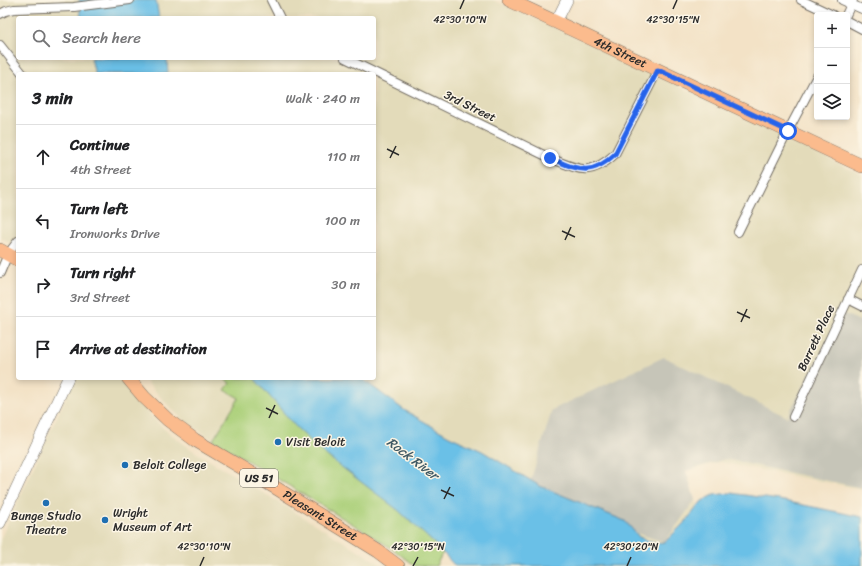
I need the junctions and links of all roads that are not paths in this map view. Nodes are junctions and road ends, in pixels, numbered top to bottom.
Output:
1 (130, 0) edge
2 (271, 0) edge
3 (509, 0) edge
4 (567, 0) edge
5 (801, 0) edge
6 (842, 0) edge
7 (852, 2) edge
8 (862, 9) edge
9 (827, 12) edge
10 (847, 12) edge
11 (0, 14) edge
12 (279, 16) edge
13 (556, 22) junction
14 (850, 22) edge
15 (862, 28) edge
16 (0, 45) edge
17 (349, 60) edge
18 (658, 70) junction
19 (22, 72) edge
20 (374, 72) edge
21 (376, 73) edge
22 (814, 82) edge
23 (788, 131) junction
24 (862, 166) edge
25 (738, 232) dead end
26 (16, 244) edge
27 (9, 255) edge
28 (862, 270) edge
29 (0, 273) edge
30 (848, 299) junction
31 (862, 306) edge
32 (67, 380) edge
33 (130, 380) edge
34 (793, 417) dead end
35 (0, 523) edge
36 (398, 566) edge

1 - 11 street
2 - 12 street
3 - 13 main road, 4th Street
4 - 13 street
5 - 9 street
6 - 7 street
7 - 8 street
7 - 10 street
13 - 18 main road, 4th Street
14 - 15 street
16 - 19 street
17 - 20 street, 3rd Street
18 - 21 street, 3rd Street
18 - 23 main road, 4th Street
22 - 23 street
23 - 24 main road, 4th Street
23 - 25 street
26 - 27 street
27 - 29 street
28 - 30 street, Barrett Place
30 - 31 street
30 - 34 street, Barrett Place
32 - 35 street
33 - 36 main road, Pleasant Street / US 51

